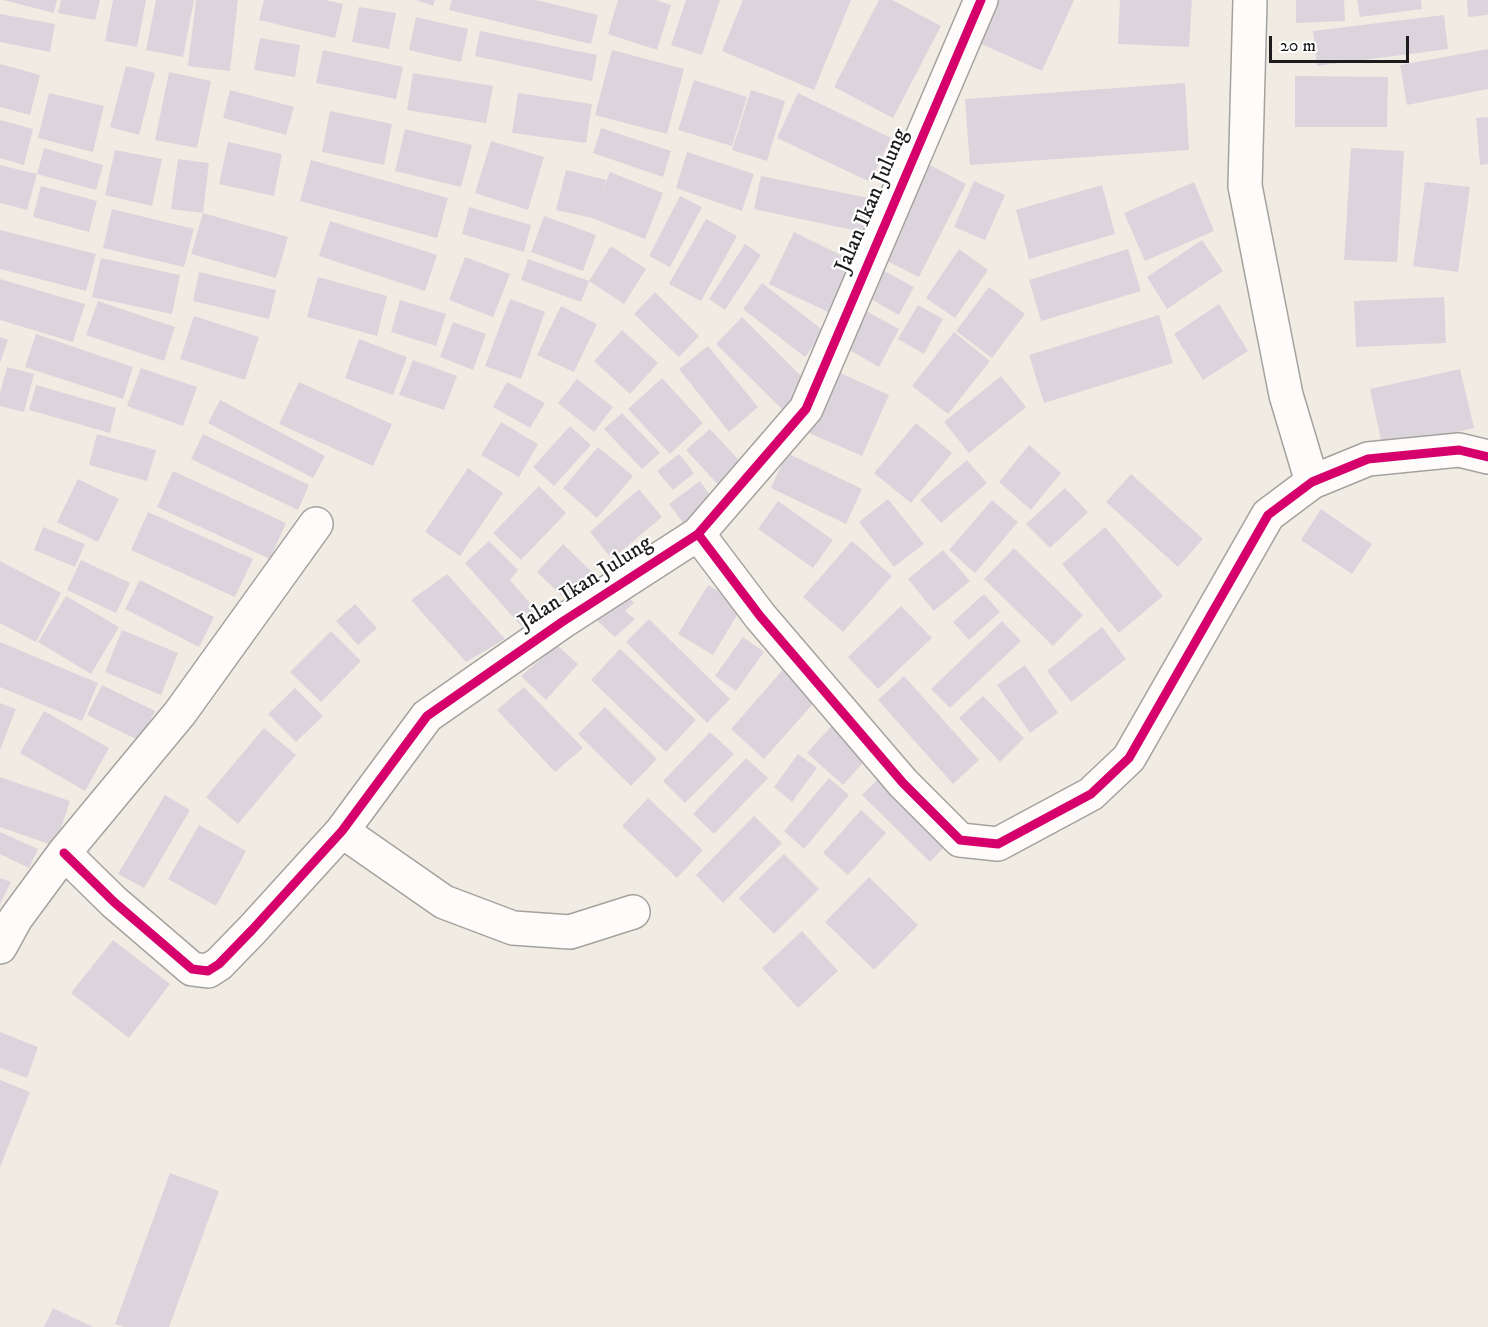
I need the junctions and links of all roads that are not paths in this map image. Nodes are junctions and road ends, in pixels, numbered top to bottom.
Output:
1 (981, 0) edge
2 (1250, 0) edge
3 (1488, 458) edge
4 (1312, 482) junction
5 (316, 524) dead end
6 (698, 534) junction
7 (342, 831) junction
8 (64, 853) junction
9 (633, 912) dead end
10 (0, 947) edge

1 - 6 street, Jalan Ikan Julung
2 - 4 street
3 - 4 street
4 - 6 street
5 - 8 street
6 - 7 street, Jalan Ikan Julung
7 - 8 street, Jalan Ikan Julung
7 - 9 street
8 - 10 street

